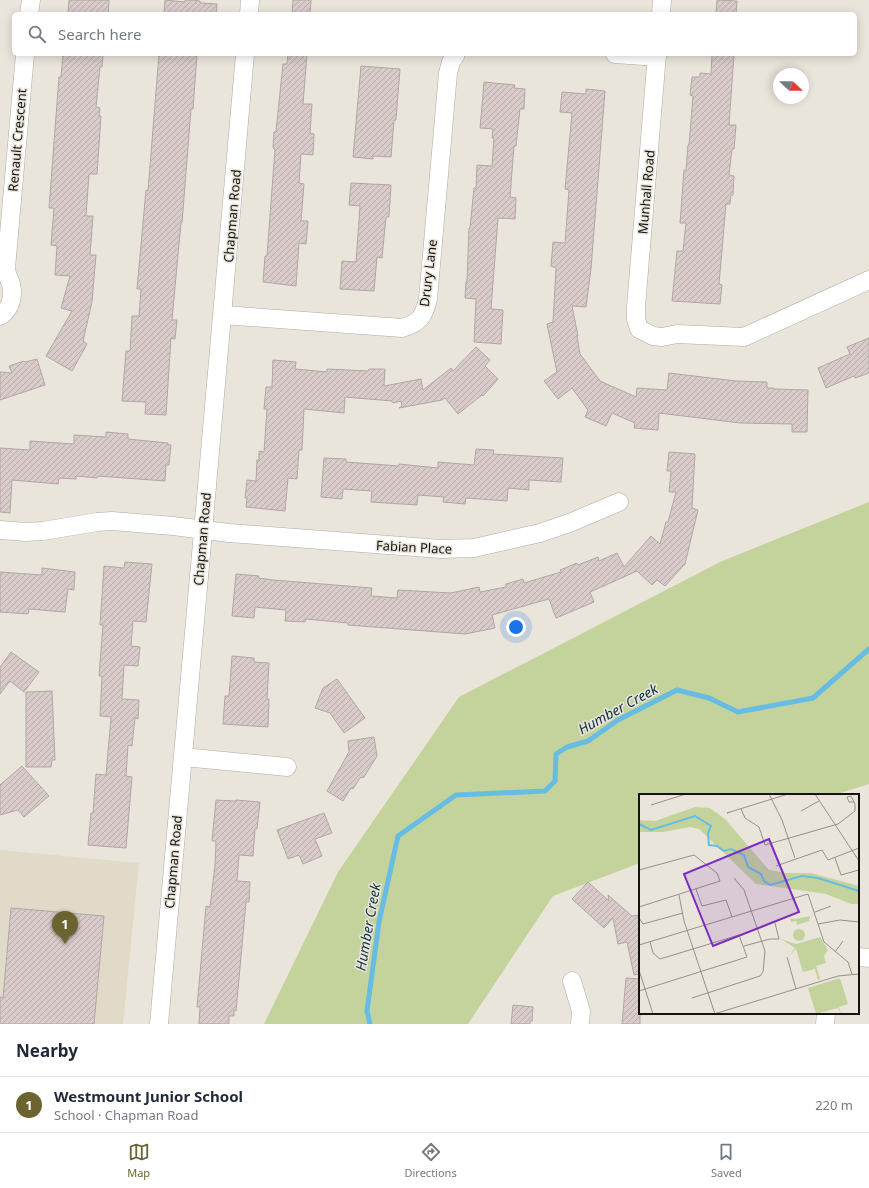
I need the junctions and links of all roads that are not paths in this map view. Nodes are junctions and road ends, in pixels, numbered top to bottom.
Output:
1 (30, 0) edge
2 (250, 0) edge
3 (662, 0) edge
4 (29, 12) edge
5 (249, 12) edge
6 (661, 12) edge
7 (25, 56) edge
8 (246, 56) edge
9 (455, 56) edge
10 (657, 56) edge
11 (869, 280) edge
12 (223, 315) junction
13 (0, 316) edge
14 (619, 502) dead end
15 (0, 530) edge
16 (202, 530) junction
17 (183, 757) junction
18 (287, 767) dead end
19 (859, 957) edge
20 (869, 958) edge
21 (572, 981) dead end
22 (826, 1014) edge
23 (159, 1024) edge
24 (580, 1024) edge
25 (825, 1024) edge

1 - 4 street
2 - 5 street
3 - 6 street
7 - 13 street, Renault Crescent
8 - 12 street, Chapman Road
9 - 12 street, Drury Lane
10 - 11 street, Munhall Road
12 - 16 street, Chapman Road
14 - 16 street, Fabian Place
15 - 16 street, Fabian Place
16 - 17 street, Chapman Road
17 - 18 street
17 - 23 street, Chapman Road
19 - 20 street
21 - 24 street
22 - 25 street

